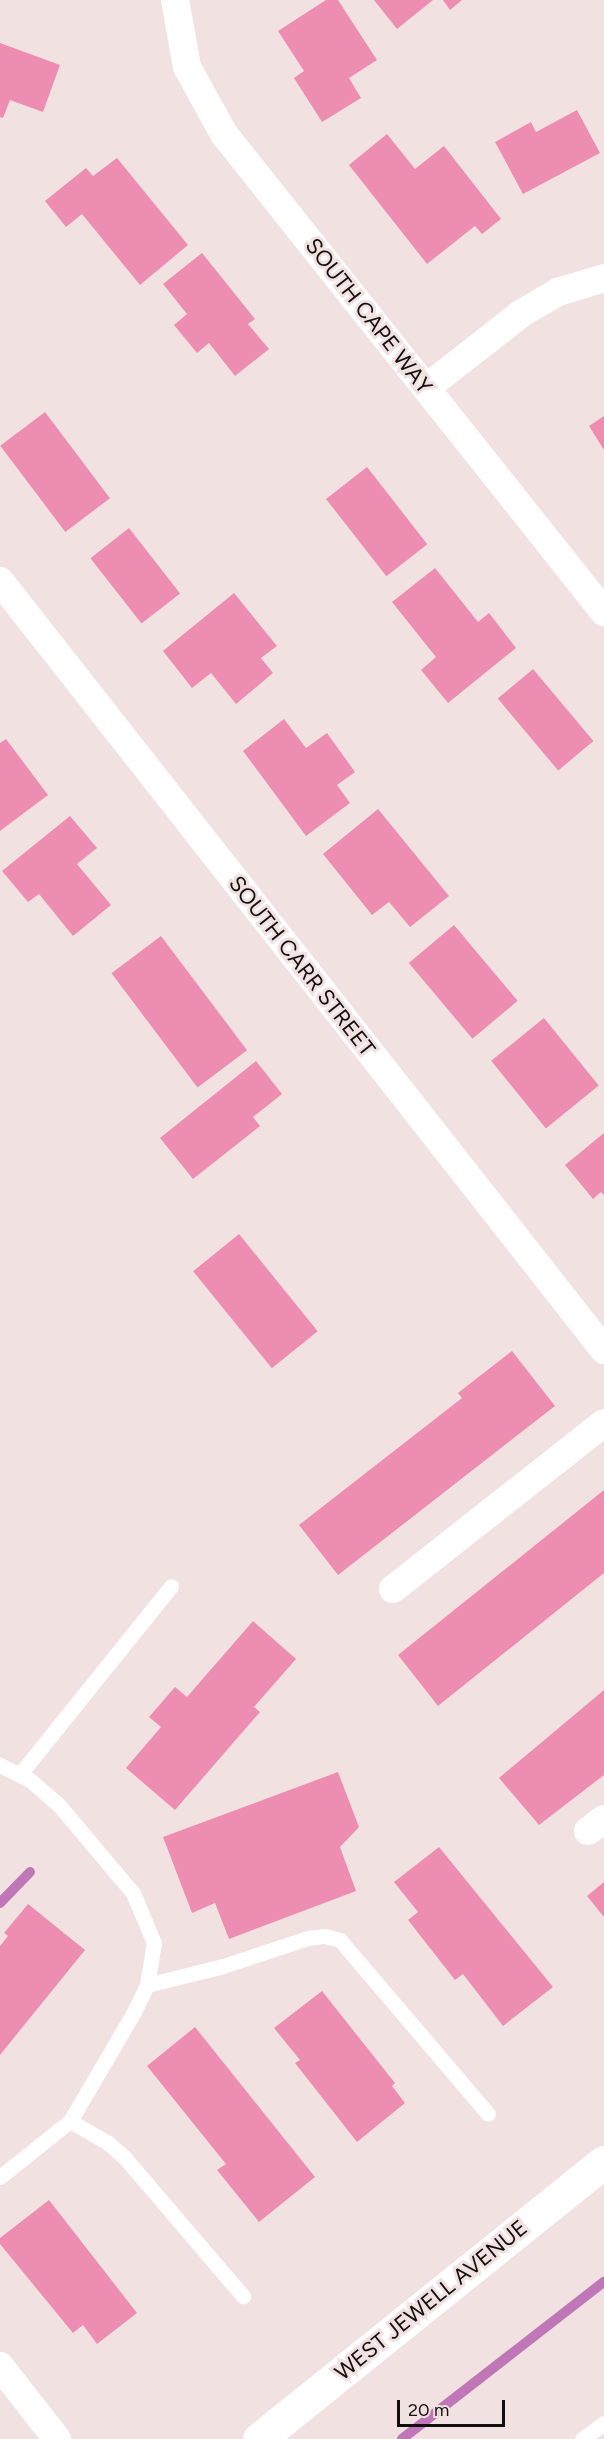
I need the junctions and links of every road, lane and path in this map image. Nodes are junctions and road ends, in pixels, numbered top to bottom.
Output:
1 (175, 0) edge
2 (604, 278) edge
3 (426, 388) junction
4 (1, 585) edge
5 (604, 612) edge
6 (604, 1350) edge
7 (604, 1423) edge
8 (171, 1586) dead end
9 (393, 1589) dead end
10 (0, 1765) edge
11 (20, 1774) junction
12 (147, 1985) junction
13 (488, 2114) dead end
14 (70, 2121) junction
15 (604, 2162) edge
16 (0, 2177) edge
17 (243, 2296) dead end
18 (0, 2366) edge
19 (604, 2423) edge
20 (57, 2439) edge
21 (259, 2439) edge
22 (582, 2439) edge

1 - 3 street, SOUTH CAPE WAY
2 - 3 street
3 - 5 street, SOUTH CAPE WAY
4 - 6 street, SOUTH CARR STREET
7 - 9 street
8 - 11 lane
10 - 11 lane
11 - 12 lane
12 - 13 lane
12 - 14 lane
14 - 16 lane
14 - 17 lane
15 - 21 main road, WEST JEWELL AVENUE
18 - 20 street
19 - 22 lane

